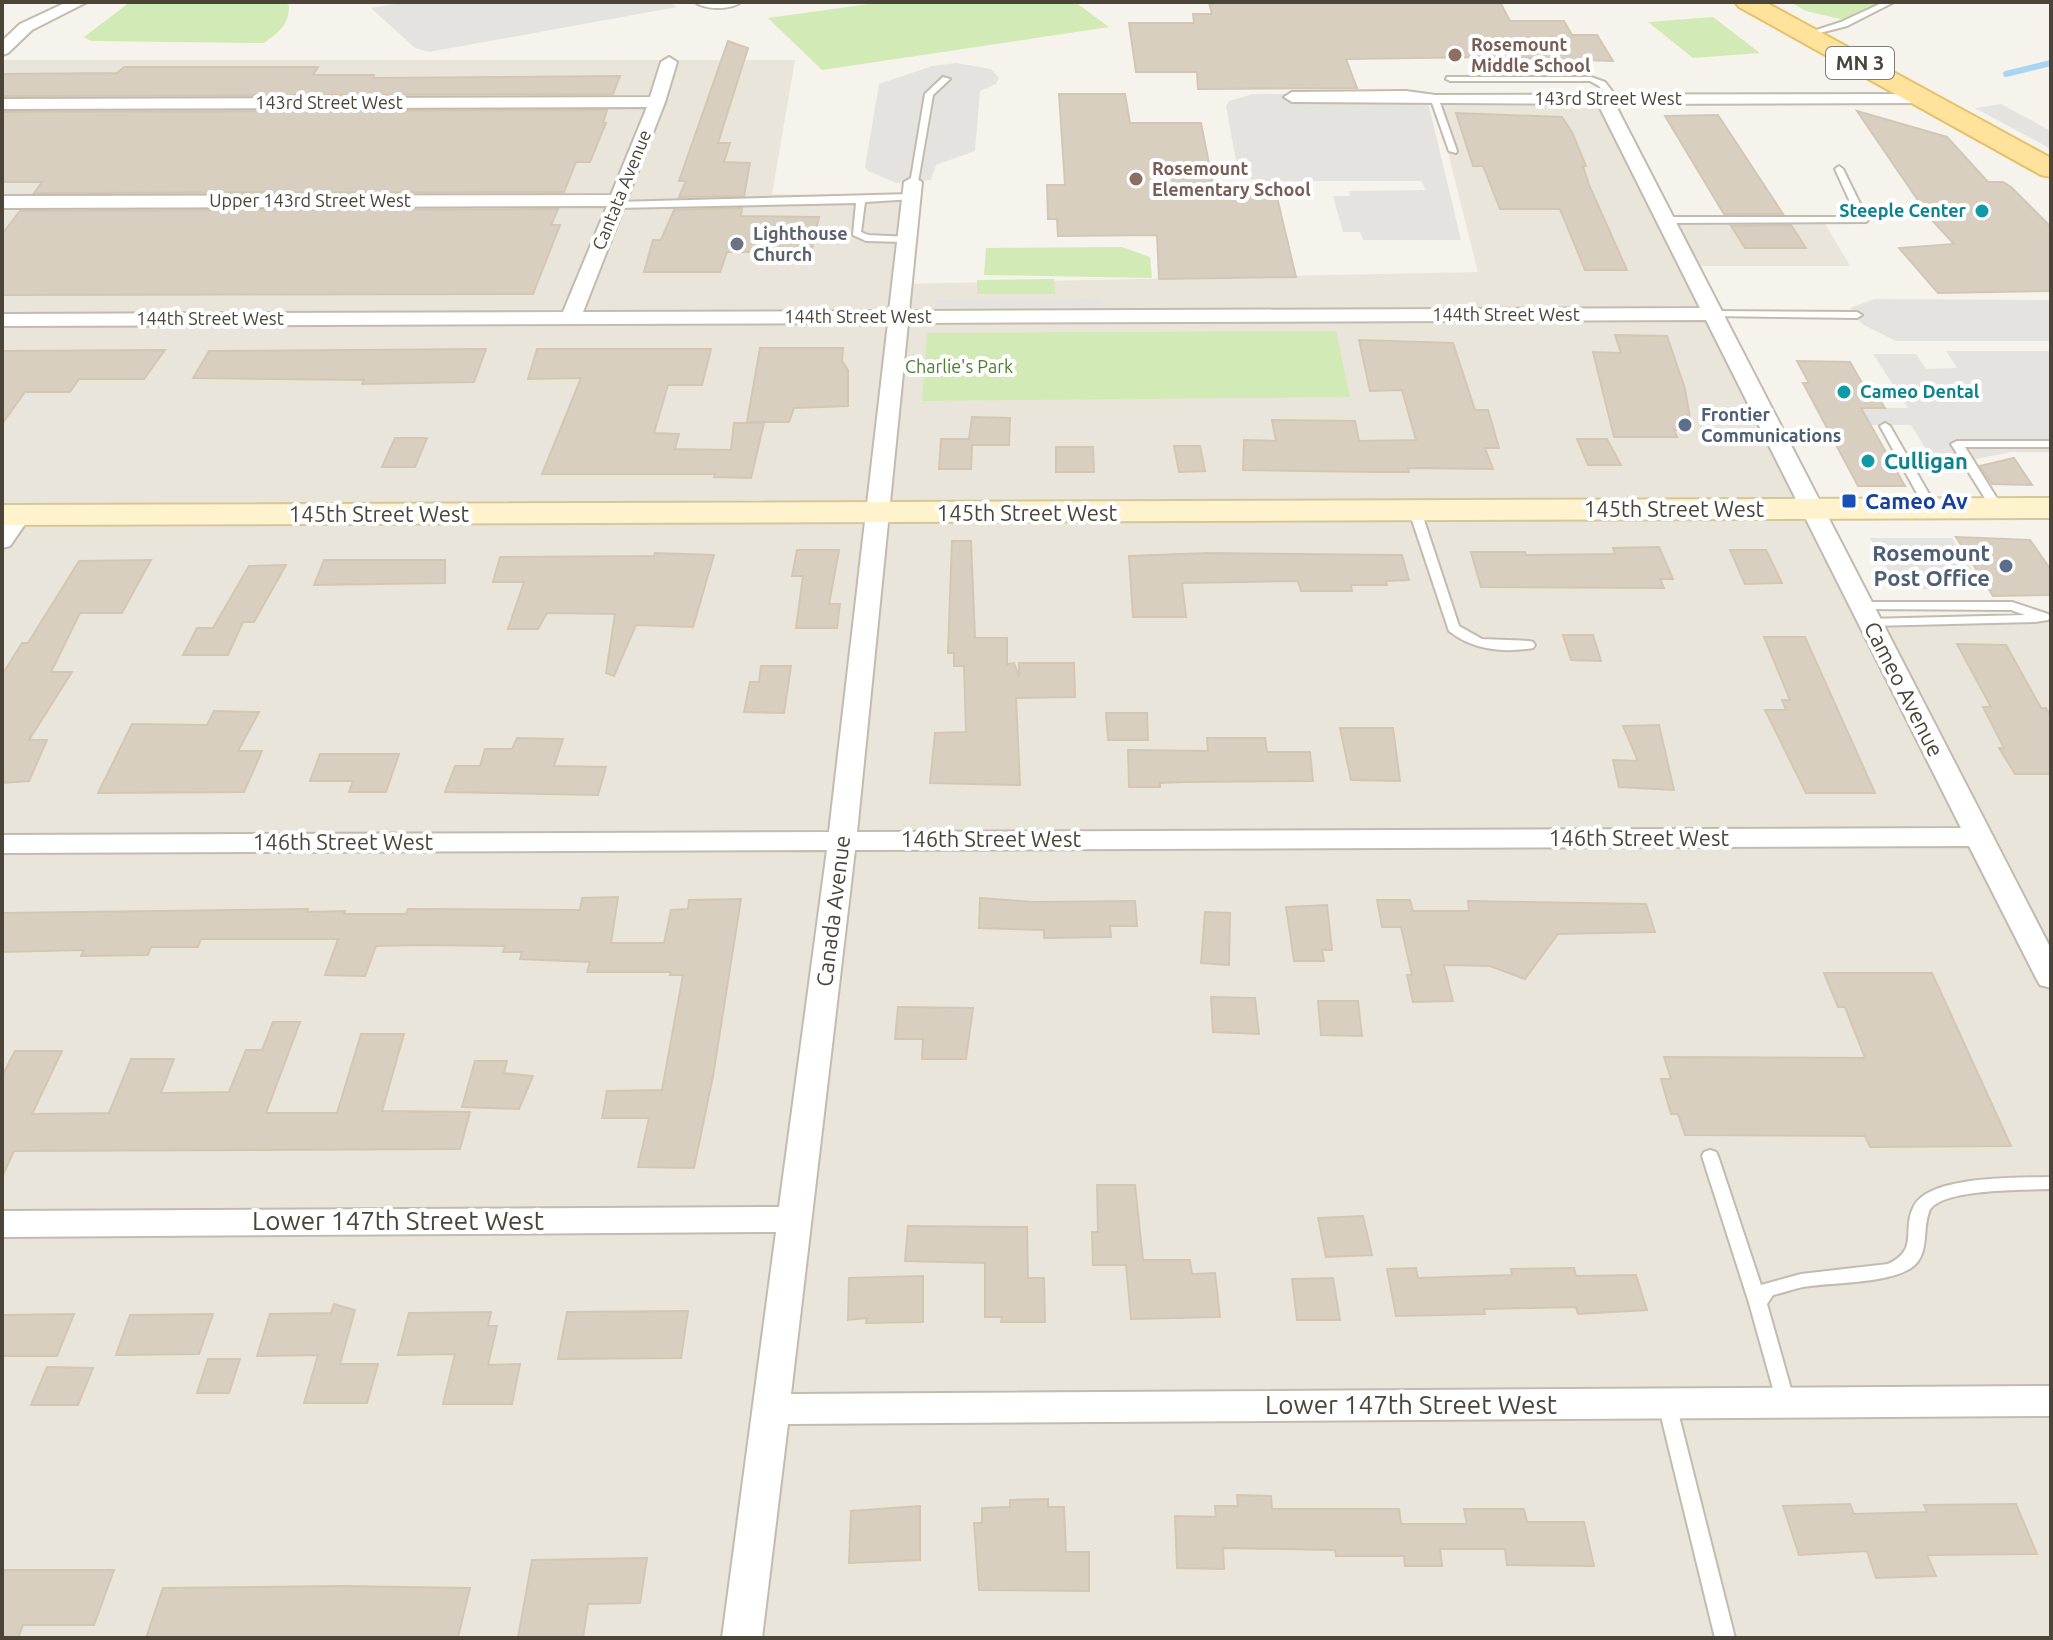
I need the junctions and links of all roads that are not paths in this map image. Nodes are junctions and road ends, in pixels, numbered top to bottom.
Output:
1 (79, 2) edge
2 (703, 2) edge
3 (733, 2) edge
4 (1747, 2) edge
5 (1890, 2) edge
6 (1808, 34) junction
7 (2, 50) edge
8 (669, 62) dead end
9 (946, 79) dead end
10 (1450, 79) dead end
11 (1292, 97) dead end
12 (1924, 98) junction
13 (1609, 99) junction
14 (1435, 100) junction
15 (657, 102) junction
16 (2, 104) edge
17 (1453, 151) dead end
18 (1839, 169) dead end
19 (2051, 169) edge
20 (912, 190) junction
21 (861, 200) junction
22 (2, 202) edge
23 (617, 202) junction
24 (1666, 220) junction
25 (906, 239) junction
26 (1713, 314) junction
27 (1857, 315) dead end
28 (897, 317) junction
29 (571, 318) junction
30 (2, 320) edge
31 (1885, 426) dead end
32 (2051, 444) edge
33 (1812, 508) junction
34 (1931, 508) junction
35 (1997, 508) junction
36 (2051, 508) edge
37 (1415, 511) junction
38 (876, 514) junction
39 (8, 523) edge
40 (1866, 614) junction
41 (2048, 617) edge
42 (1529, 645) dead end
43 (1979, 837) junction
44 (842, 840) junction
45 (2, 844) edge
46 (2051, 978) edge
47 (1710, 1156) dead end
48 (2051, 1183) edge
49 (795, 1219) junction
50 (2, 1224) edge
51 (1758, 1303) junction
52 (2051, 1401) edge
53 (1786, 1403) junction
54 (1667, 1404) junction
55 (771, 1409) junction
56 (742, 1638) edge
57 (1725, 1638) edge

1 - 7 street
2 - 3 street
4 - 6 main road, MN 3
5 - 6 lane
6 - 12 main road, MN 3
8 - 15 street, Cantata Avenue
9 - 20 lane
10 - 13 lane
11 - 14 street, 143rd Street West
12 - 13 street, 143rd Street West
12 - 19 main road, MN 3
13 - 14 street, 143rd Street West
13 - 24 street, Cameo Avenue
14 - 17 lane
15 - 16 street, 143rd Street West
15 - 23 street, Cantata Avenue
18 - 24 lane
20 - 21 lane
20 - 25 street, Canada Avenue
21 - 23 lane
21 - 25 lane
22 - 23 street, Upper 143rd Street West
23 - 29 street, Cantata Avenue
24 - 26 street, Cameo Avenue
25 - 28 street, Canada Avenue
26 - 27 lane
26 - 28 street, 144th Street West
26 - 33 street, Cameo Avenue
28 - 29 street, 144th Street West
28 - 38 street, Canada Avenue
29 - 30 street, 144th Street West
31 - 34 lane
32 - 35 lane
33 - 34 street, 145th Street West
33 - 37 street, 145th Street West
33 - 40 street, Cameo Avenue
34 - 35 street, 145th Street West
35 - 36 street, 145th Street West
37 - 38 street, 145th Street West
37 - 42 lane
38 - 39 street, 145th Street West
38 - 44 street, Canada Avenue
40 - 41 lane
40 - 43 street, Cameo Avenue
43 - 44 street, 146th Street West
43 - 46 street, Cameo Avenue
44 - 45 street, 146th Street West
44 - 49 street, Canada Avenue
47 - 51 lane
48 - 51 lane
49 - 50 street, Lower 147th Street West
49 - 55 street, Canada Avenue
51 - 53 lane
52 - 53 street, Lower 147th Street West
53 - 54 street, Lower 147th Street West
54 - 55 street, Lower 147th Street West
54 - 57 lane
55 - 56 street, Canada Avenue

